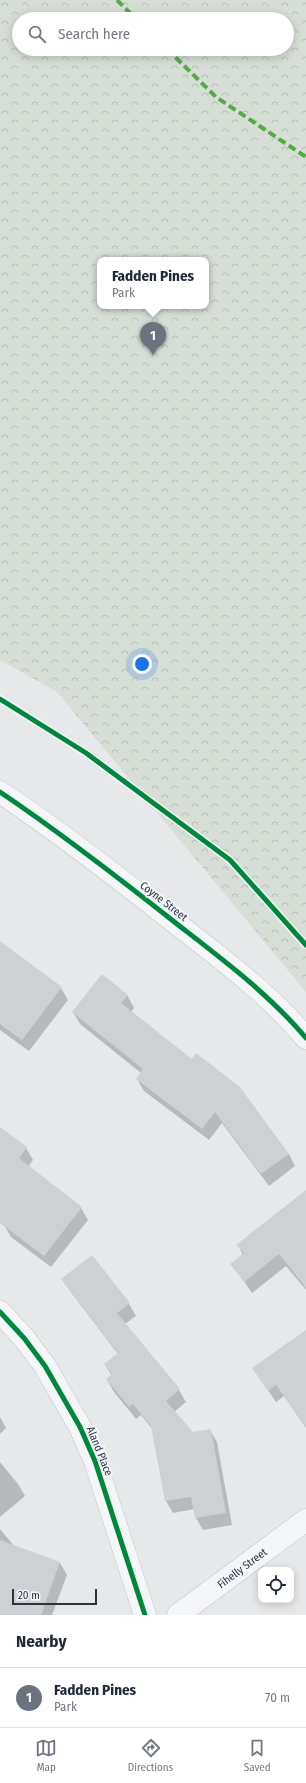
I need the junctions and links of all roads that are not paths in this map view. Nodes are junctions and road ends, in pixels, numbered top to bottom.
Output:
1 (0, 792) edge
2 (306, 1038) edge
3 (0, 1312) edge
4 (306, 1520) edge
5 (145, 1615) edge
6 (178, 1615) edge

1 - 2 street, Coyne Street
3 - 5 street, Aland Place
4 - 6 street, Fihelly Street

